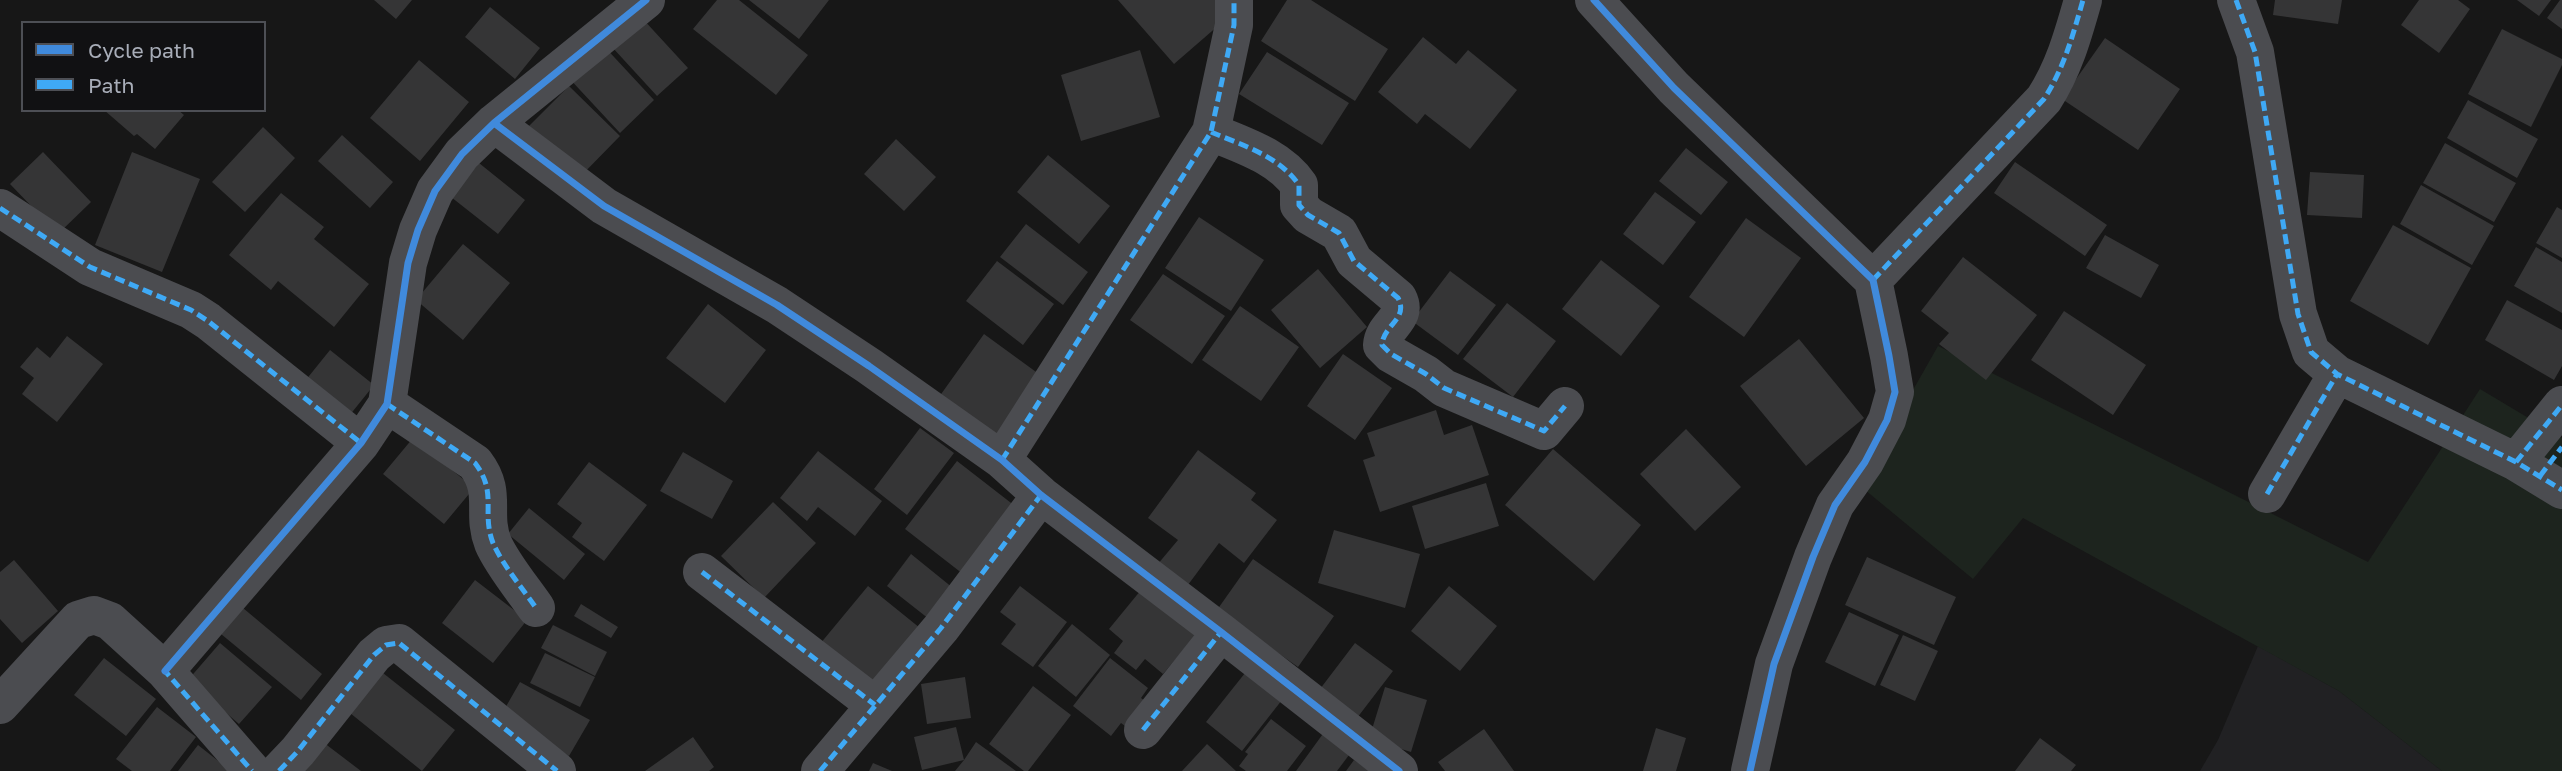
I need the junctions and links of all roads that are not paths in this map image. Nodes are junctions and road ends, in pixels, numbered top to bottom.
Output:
1 (646, 0) edge
2 (1234, 0) edge
3 (1594, 0) edge
4 (2083, 0) edge
5 (2235, 0) edge
6 (494, 123) junction
7 (1211, 132) junction
8 (0, 208) edge
9 (1873, 280) junction
10 (2337, 374) junction
11 (387, 404) junction
12 (2562, 405) edge
13 (1565, 406) dead end
14 (361, 443) junction
15 (1002, 460) junction
16 (2545, 469) edge
17 (2267, 494) dead end
18 (1041, 495) junction
19 (702, 572) dead end
20 (536, 608) dead end
21 (1222, 632) junction
22 (165, 671) junction
23 (0, 705) edge
24 (875, 705) junction
25 (1143, 730) dead end
26 (252, 771) edge
27 (279, 771) edge
28 (557, 771) edge
29 (820, 771) edge
30 (1399, 771) edge
31 (1750, 771) edge

1 - 6 street
2 - 7 street
3 - 9 street
4 - 9 street
5 - 10 street
6 - 11 street
6 - 15 street
7 - 13 street
7 - 15 street
8 - 14 street
9 - 31 street
10 - 16 street
10 - 17 street
11 - 14 street
11 - 20 street
12 - 16 street
14 - 22 street
15 - 18 street
18 - 21 street
18 - 24 street
19 - 24 street
21 - 25 street
21 - 30 street
22 - 23 street
22 - 26 street
24 - 29 street
27 - 28 street

